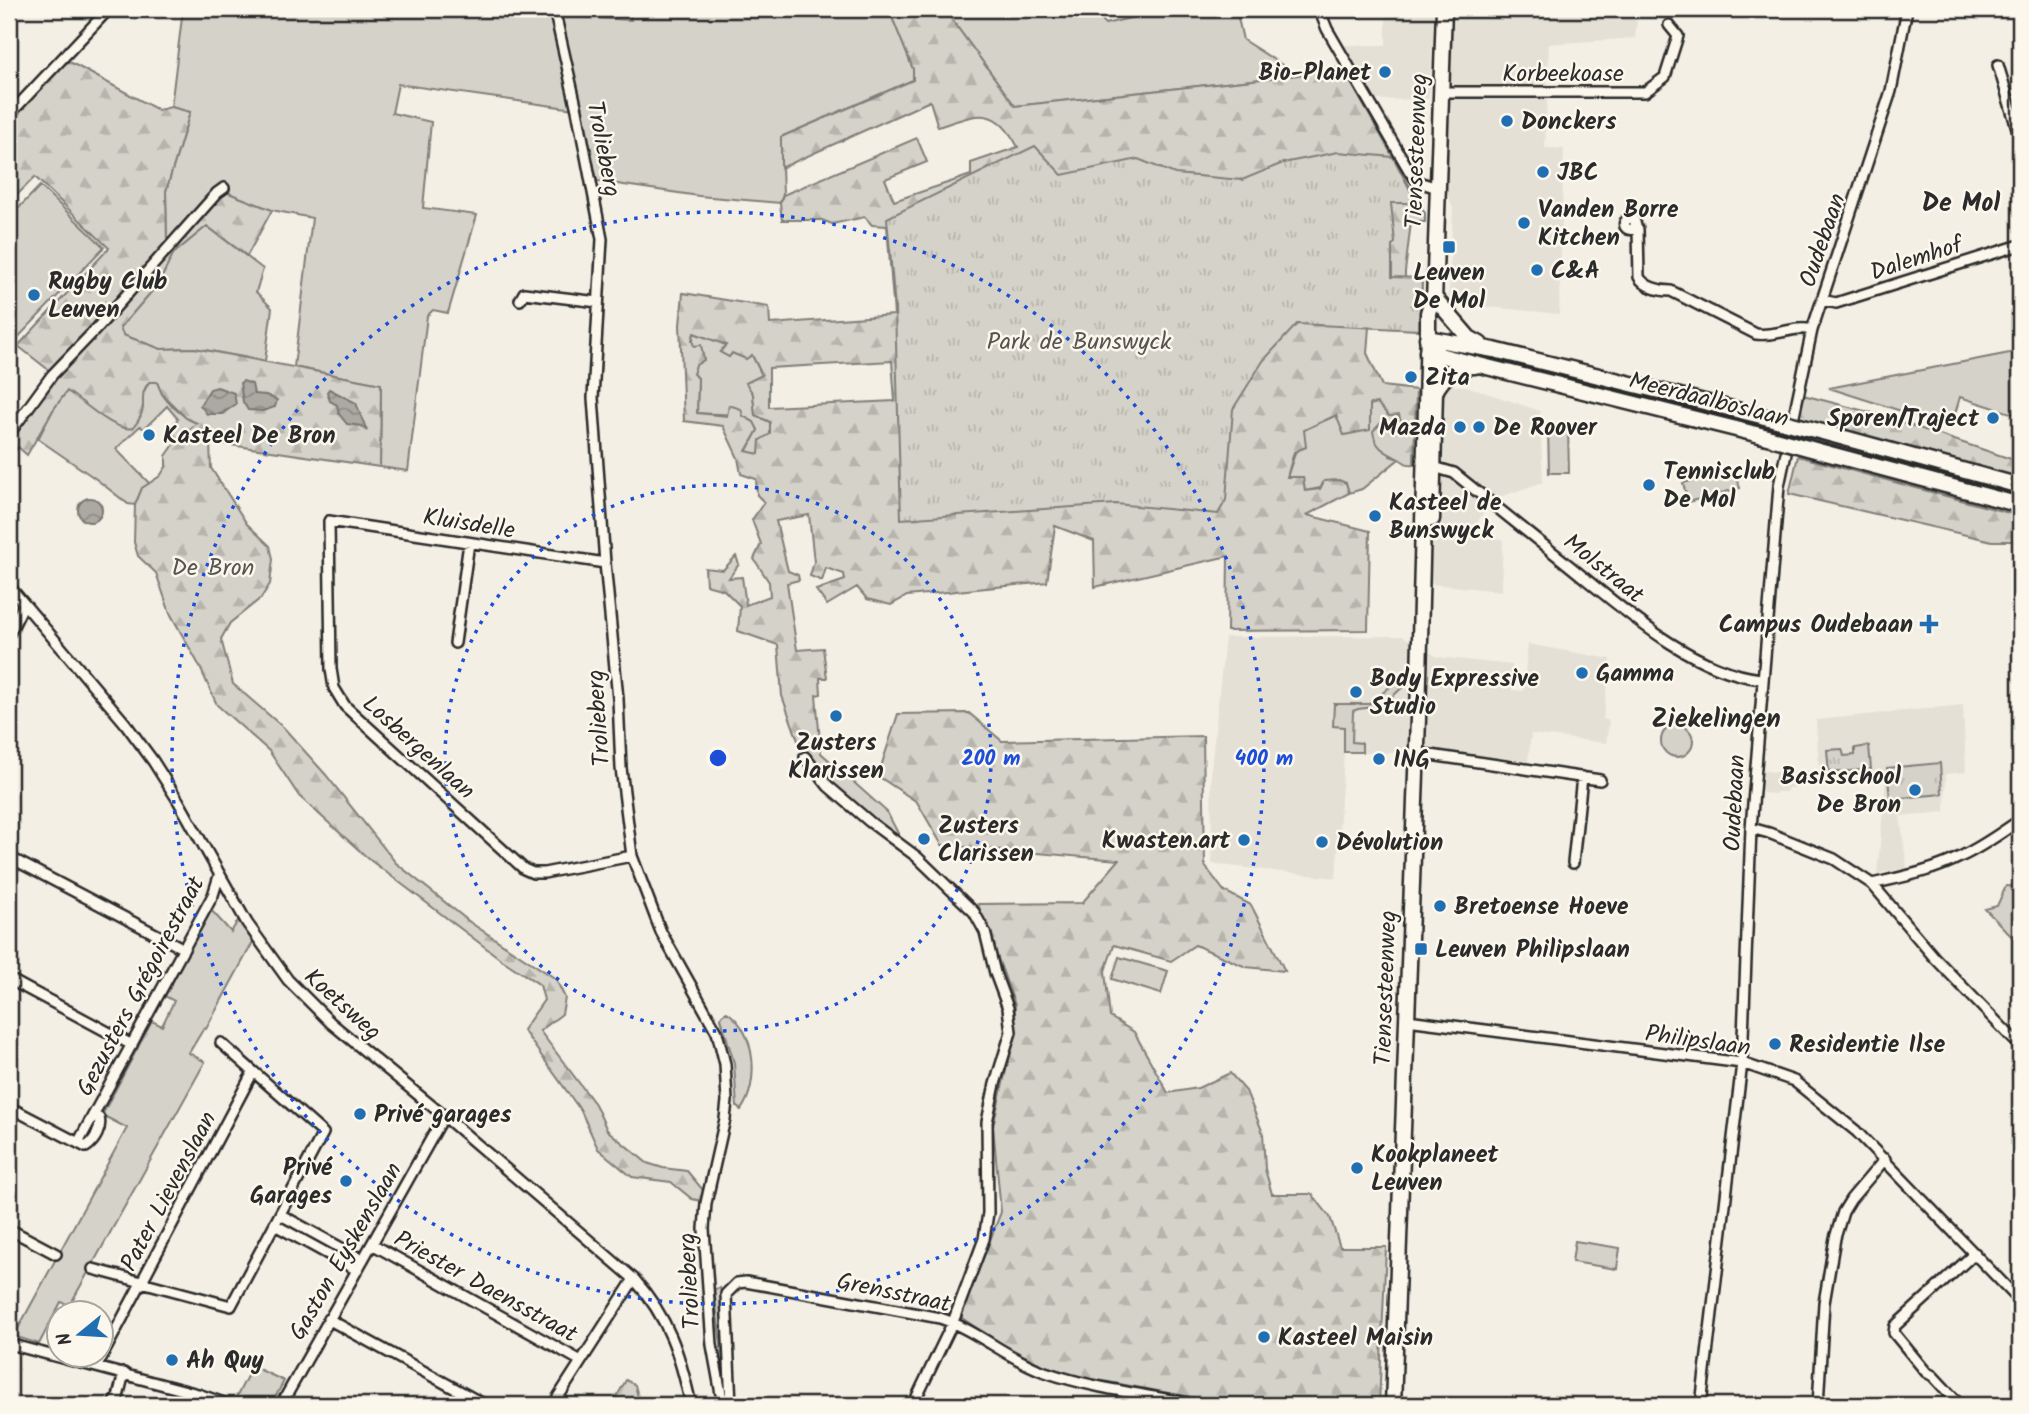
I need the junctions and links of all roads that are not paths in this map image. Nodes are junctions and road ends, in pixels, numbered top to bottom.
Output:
1 (554, 9) edge
2 (1319, 9) edge
3 (1444, 9) edge
4 (1907, 9) edge
5 (107, 11) dead end
6 (1669, 25) dead end
7 (1998, 65) dead end
8 (1441, 92) junction
9 (9, 115) edge
10 (2020, 138) edge
11 (225, 188) dead end
12 (1438, 188) junction
13 (1635, 225) dead end
14 (2020, 245) edge
15 (1433, 296) junction
16 (520, 300) dead end
17 (1822, 300) junction
18 (598, 302) junction
19 (1812, 330) junction
20 (1432, 346) junction
21 (1494, 351) junction
22 (1490, 367) junction
23 (1435, 392) junction
24 (9, 434) edge
25 (1434, 467) junction
26 (2020, 486) edge
27 (2020, 505) edge
28 (329, 521) joint
29 (470, 543) junction
30 (605, 563) junction
31 (1423, 572) junction
32 (9, 586) edge
33 (24, 604) junction
34 (9, 634) edge
35 (455, 643) dead end
36 (1761, 679) junction
37 (1417, 753) junction
38 (805, 757) dead end
39 (1582, 778) junction
40 (1600, 780) dead end
41 (2020, 820) edge
42 (1751, 828) junction
43 (632, 856) junction
44 (9, 857) edge
45 (1573, 863) dead end
46 (219, 876) junction
47 (1872, 884) junction
48 (184, 949) junction
49 (9, 979) edge
50 (1406, 1020) junction
51 (221, 1043) dead end
52 (132, 1045) junction
53 (2020, 1046) edge
54 (1742, 1063) junction
55 (253, 1072) junction
56 (9, 1107) edge
57 (444, 1116) junction
58 (1885, 1159) junction
59 (281, 1215) junction
60 (275, 1225) junction
61 (9, 1229) edge
62 (372, 1244) junction
63 (1975, 1253) junction
64 (56, 1254) dead end
65 (363, 1260) junction
66 (93, 1269) dead end
67 (357, 1270) junction
68 (634, 1279) junction
69 (141, 1282) junction
70 (2020, 1301) edge
71 (328, 1319) junction
72 (953, 1322) junction
73 (116, 1330) edge
74 (9, 1345) edge
75 (46, 1354) edge
76 (581, 1361) junction
77 (105, 1368) edge
78 (124, 1373) junction
79 (112, 1405) edge
80 (230, 1405) edge
81 (281, 1405) edge
82 (485, 1405) edge
83 (553, 1405) edge
84 (691, 1405) edge
85 (723, 1405) edge
86 (731, 1405) edge
87 (912, 1405) edge
88 (1199, 1405) edge
89 (1393, 1405) edge
90 (1701, 1405) edge
91 (1818, 1405) edge
92 (1960, 1405) edge

1 - 18 street, Trolieberg
2 - 12 street
3 - 8 main road, Tiensesteenweg
4 - 17 street, Oudebaan
5 - 9 street
6 - 8 street, Korbeekoase
7 - 10 street
8 - 12 main road, Tiensesteenweg
11 - 24 street
12 - 15 main road, Tiensesteenweg
13 - 19 street
14 - 17 street, Dalemhof
15 - 20 main road, Tiensesteenweg
15 - 21 main road
16 - 18 street
17 - 19 street, Oudebaan
18 - 30 street, Trolieberg
19 - 36 street, Oudebaan
20 - 21 main road, Meerdaalboslaan
20 - 22 main road, Meerdaalboslaan
20 - 23 main road, Tiensesteenweg
20 - 31 main road, Tiensesteenweg
21 - 26 main road, Meerdaalboslaan, bridge
22 - 23 main road
22 - 27 main road, Meerdaalboslaan, bridge
23 - 25 main road, Tiensesteenweg
25 - 31 main road, Tiensesteenweg
25 - 36 street, Molstraat
28 - 29 street, Kluisdelle
28 - 43 street, Losbergenlaan
29 - 30 street, Kluisdelle
29 - 35 street
30 - 43 street, Trolieberg
31 - 37 main road, Tiensesteenweg
32 - 33 street, Koetsweg
33 - 34 street
33 - 46 street, Koetsweg
36 - 42 street, Oudebaan
37 - 39 street
37 - 50 main road, Tiensesteenweg
38 - 72 street
39 - 40 street
39 - 45 street
41 - 47 street
42 - 47 street
42 - 54 street, Oudebaan
43 - 85 street, Trolieberg
44 - 48 street
46 - 48 street, Gezusters Grégoirestraat
46 - 57 street, Koetsweg
47 - 53 street
48 - 52 street, Gezusters Grégoirestraat
49 - 52 street
50 - 54 street, Philipslaan
50 - 89 main road, Tiensesteenweg
51 - 55 street
52 - 56 street, Gezusters Grégoirestraat
54 - 58 street, Philipslaan
54 - 90 street, Oudebaan
55 - 59 street
55 - 69 street, Pater Lievenslaan
57 - 62 street, Gaston Eyskenslaan
57 - 68 street, Koetsweg
58 - 63 street, Philipslaan
58 - 91 street
59 - 60 street
59 - 65 street
60 - 67 street
60 - 69 street
61 - 64 street
62 - 65 street, Gaston Eyskenslaan
62 - 76 street, Priester Daensstraat
63 - 70 street, Philipslaan
63 - 92 street
65 - 67 street, Gaston Eyskenslaan
66 - 69 street
67 - 71 street, Gaston Eyskenslaan
68 - 76 street
68 - 84 street, Koetsweg
69 - 73 street, Pater Lievenslaan
71 - 81 street, Gaston Eyskenslaan
71 - 82 street
72 - 86 street, Grensstraat
72 - 87 street
72 - 88 street, Grensstraat
74 - 75 street
76 - 83 street
77 - 78 street
78 - 79 street
78 - 80 street

